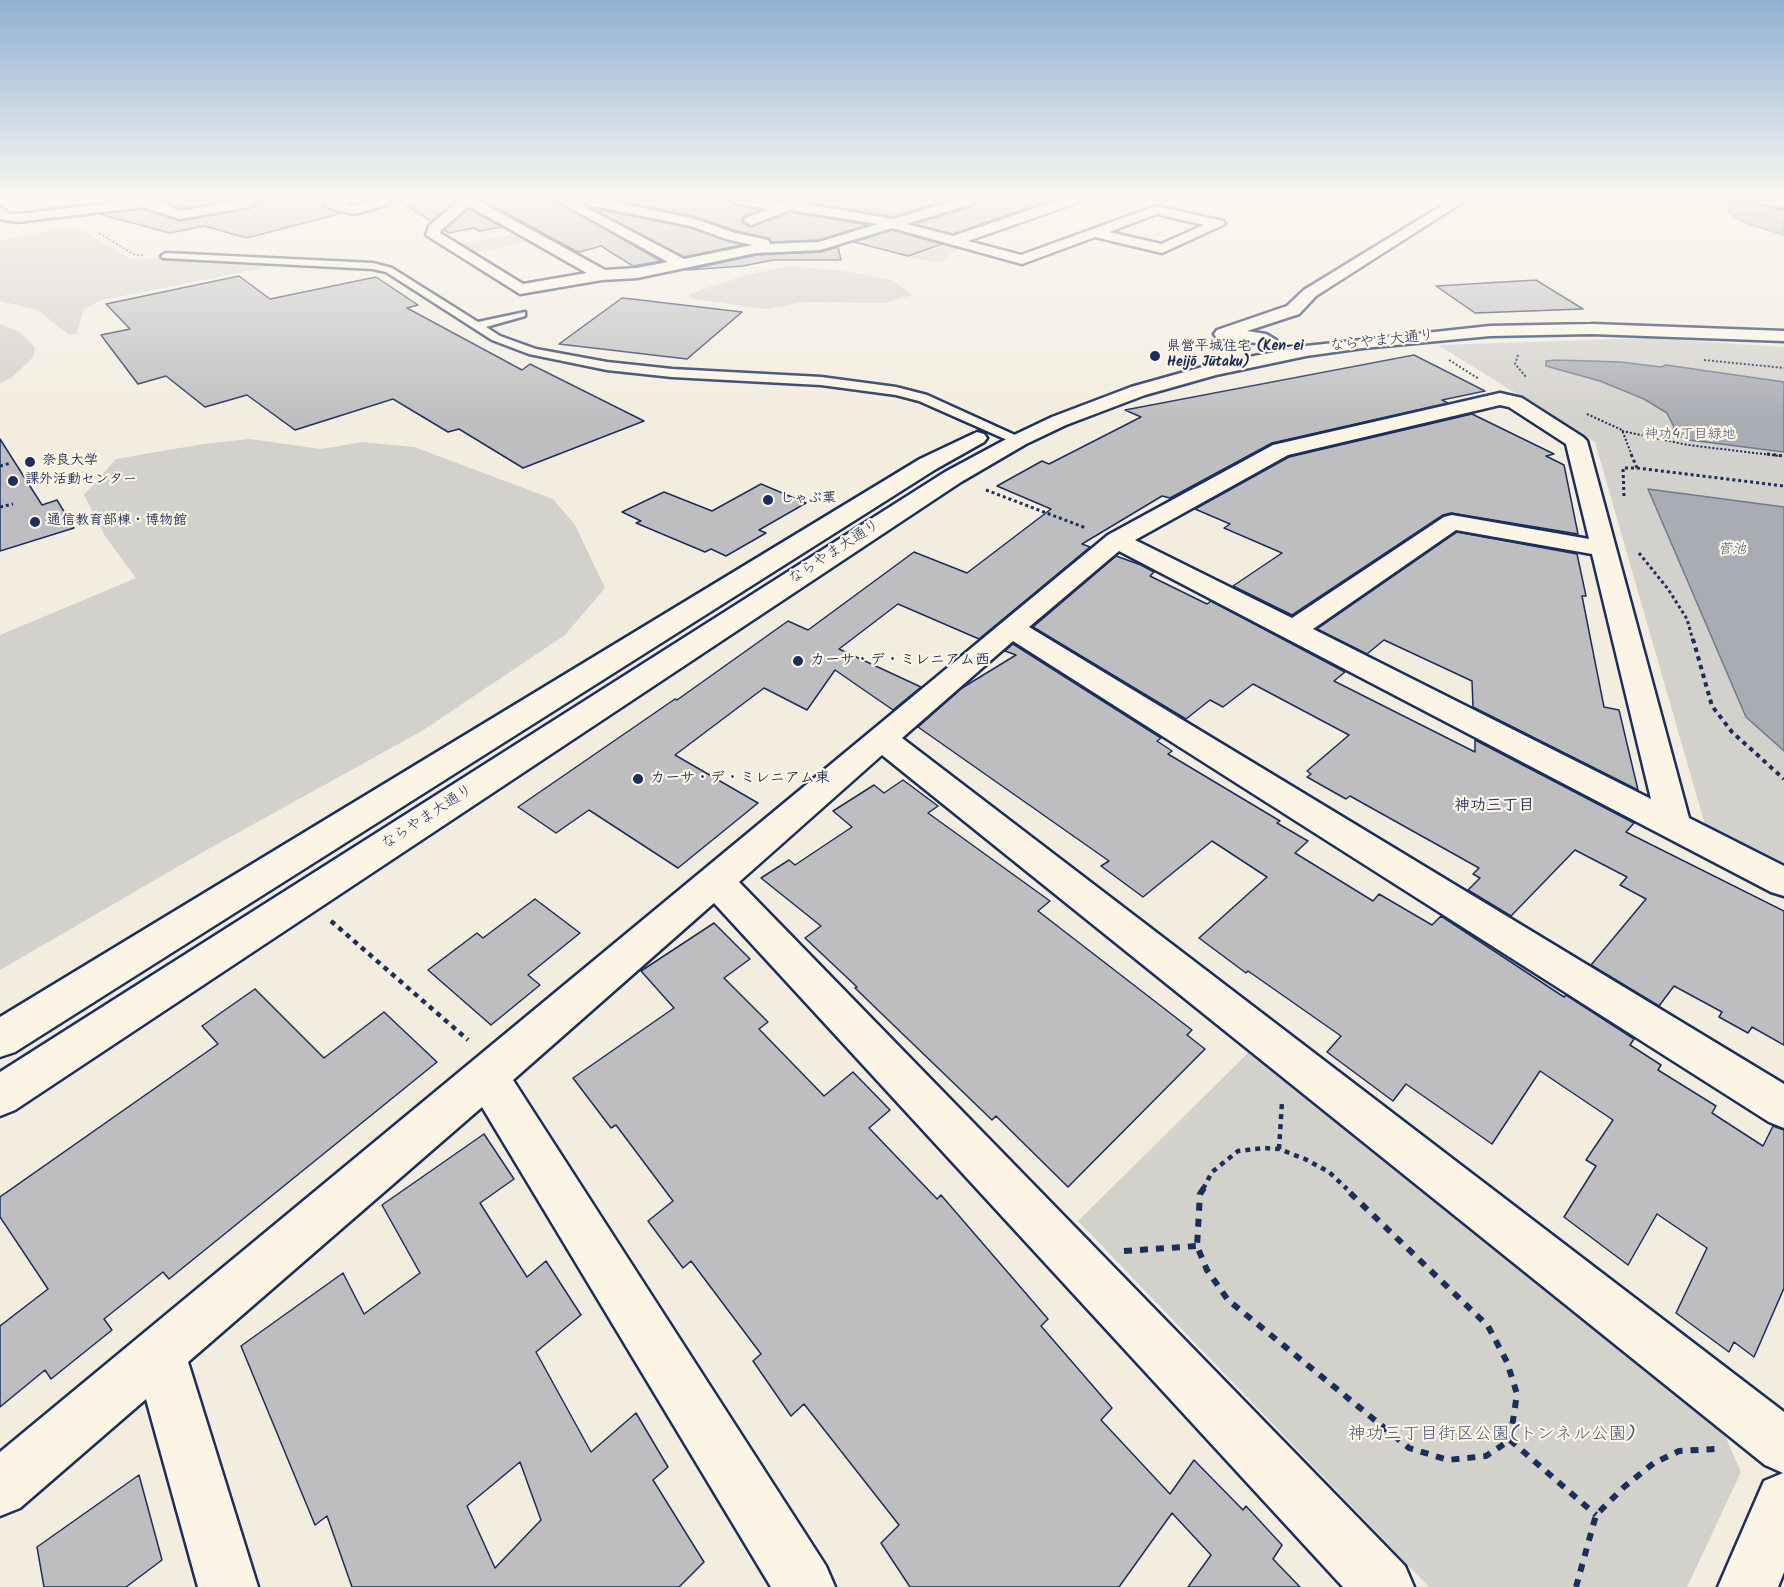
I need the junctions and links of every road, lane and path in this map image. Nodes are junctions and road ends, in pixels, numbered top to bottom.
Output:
1 (395, 274) edge
2 (496, 274) edge
3 (618, 274) edge
4 (1340, 274) edge
5 (602, 275) joint
6 (522, 314) dead end
7 (476, 326) junction
8 (1784, 327) edge
9 (1784, 336) edge
10 (1270, 344) junction
11 (1518, 354) dead end
12 (1443, 356) dead end
13 (1704, 360) dead end
14 (1784, 368) edge
15 (1481, 380) dead end
16 (1530, 381) dead end
17 (1584, 412) dead end
18 (995, 430) junction
19 (1622, 430) junction
20 (1019, 440) junction
21 (1784, 456) edge
22 (11, 463) dead end
23 (0, 466) edge
24 (1637, 468) junction
25 (1784, 486) edge
26 (979, 487) dead end
27 (1624, 503) dead end
28 (13, 504) dead end
29 (0, 507) edge
30 (1118, 540) junction
31 (1620, 548) junction
32 (1011, 628) junction
33 (1293, 630) junction
34 (882, 739) junction
35 (1784, 779) edge
36 (1674, 825) junction
37 (716, 880) junction
38 (1784, 882) edge
39 (324, 916) dead end
40 (0, 1039) edge
41 (488, 1076) junction
42 (0, 1096) edge
43 (1784, 1108) edge
44 (1197, 1246) junction
45 (1073, 1257) junction
46 (159, 1352) junction
47 (1510, 1440) junction
48 (1784, 1446) edge
49 (1720, 1449) dead end
50 (0, 1488) edge
51 (1784, 1501) edge
52 (1596, 1515) junction
53 (228, 1587) edge
54 (805, 1587) edge
55 (1384, 1587) edge
56 (1576, 1587) edge
57 (1748, 1587) edge

1 - 7 lane
2 - 5 street
3 - 5 street
4 - 10 street
6 - 7 lane
7 - 18 lane
8 - 10 street, ならやま大通り
9 - 20 street, ならやま大通り
10 - 18 street, ならやま大通り
11 - 16 path
12 - 15 path
13 - 14 path
17 - 19 path
18 - 20 lane
18 - 40 street, ならやま大通り
19 - 21 path
19 - 24 path
20 - 42 street, ならやま大通り
22 - 23 path
24 - 25 path
24 - 27 path
26 - 30 path
28 - 29 path
30 - 31 street
30 - 32 street
30 - 33 street
31 - 33 street
31 - 35 path
31 - 36 street
32 - 34 street
32 - 43 street
33 - 36 street
34 - 37 street
34 - 48 street
36 - 38 street
37 - 41 street
37 - 45 street
39 - 41 path
41 - 46 street
41 - 54 street
44 - 45 path
44 - 47 path
44 - 47 path
45 - 55 street
46 - 50 street
46 - 53 street
47 - 52 path
49 - 52 path
51 - 57 street
52 - 56 path

